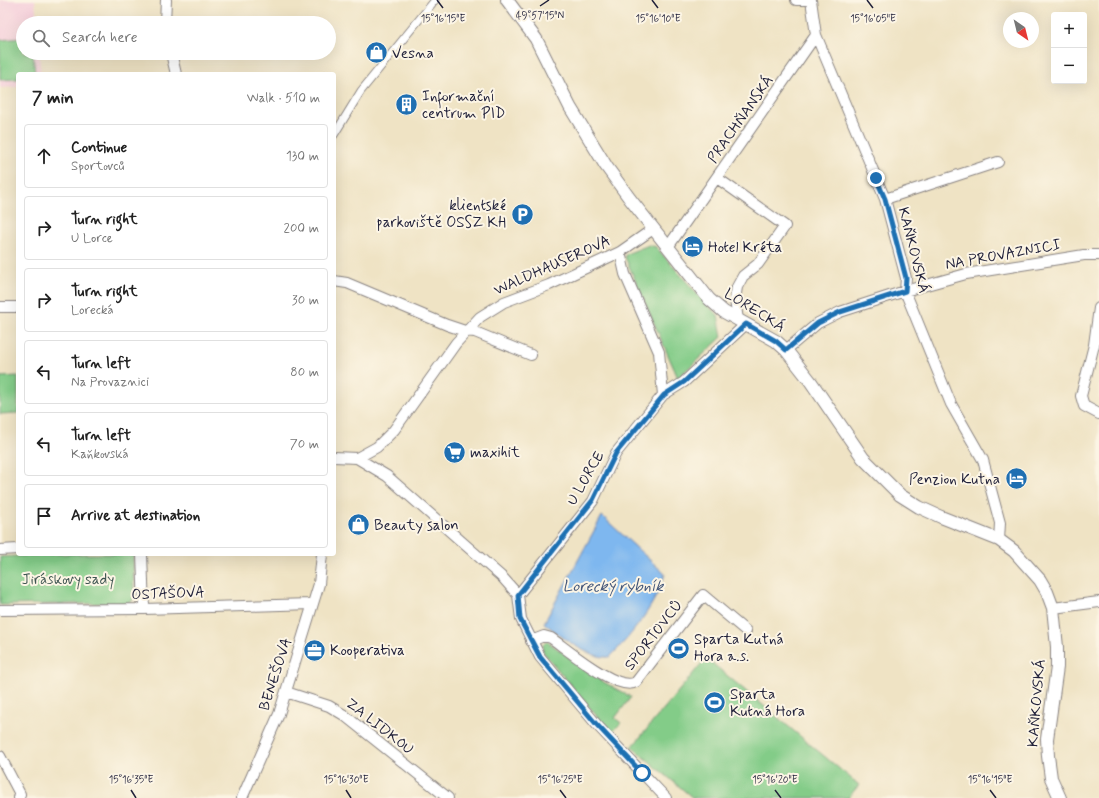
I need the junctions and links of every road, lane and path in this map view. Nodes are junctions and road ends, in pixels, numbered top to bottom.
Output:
1 (166, 0) edge
2 (435, 0) edge
3 (507, 0) edge
4 (796, 0) edge
5 (811, 0) edge
6 (165, 16) edge
7 (816, 35) junction
8 (173, 60) edge
9 (176, 72) edge
10 (336, 132) edge
11 (998, 162) dead end
12 (717, 178) junction
13 (885, 199) junction
14 (653, 229) junction
15 (668, 247) junction
16 (620, 252) junction
17 (1099, 256) edge
18 (336, 281) edge
19 (905, 291) junction
20 (0, 307) edge
21 (16, 307) edge
22 (1099, 308) edge
23 (742, 322) junction
24 (465, 331) junction
25 (786, 350) junction
26 (531, 355) dead end
27 (664, 395) junction
28 (1099, 414) edge
29 (336, 457) edge
30 (357, 458) junction
31 (999, 540) junction
32 (16, 549) edge
33 (0, 550) edge
34 (142, 556) edge
35 (322, 556) edge
36 (518, 595) junction
37 (1099, 602) edge
38 (312, 604) junction
39 (1052, 608) junction
40 (144, 609) junction
41 (0, 610) edge
42 (746, 631) dead end
43 (531, 641) junction
44 (286, 692) junction
45 (0, 756) edge
46 (20, 796) edge
47 (242, 798) edge
48 (448, 798) edge
49 (666, 798) edge
50 (1060, 798) edge

1 - 6 street
2 - 10 street
3 - 14 street, LORECKÁ
4 - 5 street
5 - 7 street
7 - 12 street, PRACHŇANSKÁ
7 - 13 street, KAŇKOVSKÁ
8 - 9 street
11 - 13 street
12 - 15 street, PRACHŇANSKÁ
12 - 23 street
13 - 19 street, KAŇKOVSKÁ
14 - 15 street, LORECKÁ
14 - 16 street, WALDHAUSEROVA
15 - 23 street, LORECKÁ
16 - 24 street, WALDHAUSEROVA
16 - 27 street
17 - 19 street, NA PROVAZNICI
18 - 24 street
19 - 25 street, NA PROVAZNICI
19 - 31 street, KAŇKOVSKÁ
20 - 21 street
22 - 28 street
23 - 25 street, LORECKÁ
23 - 27 street, U LORCE
24 - 26 street
24 - 30 street, WALDHAUSEROVA
25 - 31 street, LORECKÁ
27 - 36 street, U LORCE
29 - 30 street
30 - 36 street
31 - 39 street, LORECKÁ
32 - 33 street
34 - 40 street
35 - 38 street, BENEŠOVA
36 - 43 street
37 - 39 street
38 - 40 street, OSTAŠOVA
38 - 44 street, BENEŠOVA
39 - 50 street, KAŇKOVSKÁ
40 - 41 street, OSTAŠOVA
42 - 43 street, SPORTOVCŮ
43 - 49 street
44 - 47 street, BENEŠOVA
44 - 48 street, ZA LIDKOU
45 - 46 street

